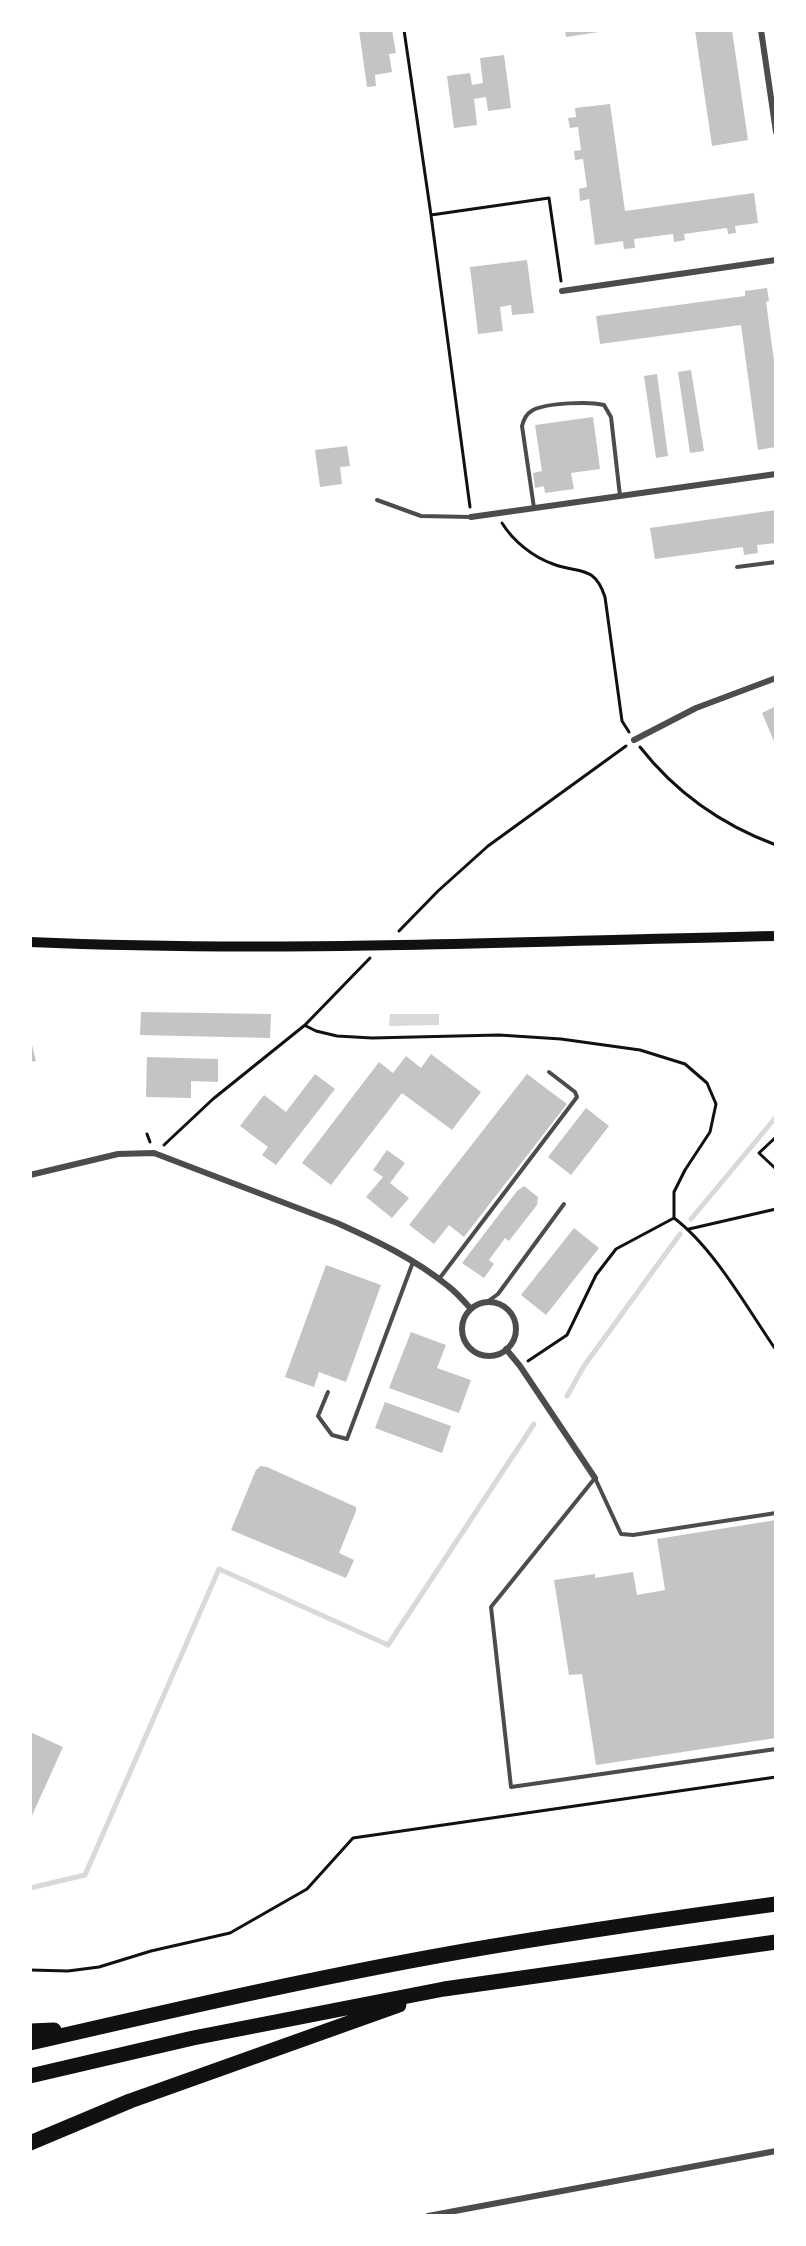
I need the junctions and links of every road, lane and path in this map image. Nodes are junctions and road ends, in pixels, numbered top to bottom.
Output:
1 (404, 30) edge
2 (761, 30) edge
3 (775, 115) edge
4 (776, 132) edge
5 (431, 215) junction
6 (776, 260) edge
7 (562, 291) joint
8 (776, 474) edge
9 (620, 496) junction
10 (377, 500) dead end
11 (534, 508) junction
12 (471, 517) junction
13 (501, 522) dead end
14 (776, 562) edge
15 (737, 567) dead end
16 (776, 678) edge
17 (634, 740) junction
18 (776, 845) edge
19 (404, 926) dead end
20 (776, 936) edge
21 (30, 942) edge
22 (363, 965) dead end
23 (549, 1072) dead end
24 (776, 1137) edge
25 (154, 1153) junction
26 (776, 1169) edge
27 (30, 1175) edge
28 (564, 1204) dead end
29 (776, 1209) edge
30 (689, 1229) junction
31 (413, 1262) junction
32 (438, 1279) junction
33 (487, 1302) junction
34 (471, 1309) junction
35 (506, 1349) junction
36 (776, 1350) edge
37 (520, 1366) junction
38 (328, 1392) dead end
39 (596, 1478) junction
40 (776, 1513) edge
41 (776, 1749) edge
42 (776, 1777) edge
43 (776, 1904) edge
44 (776, 1942) edge
45 (30, 1970) edge
46 (444, 1989) junction
47 (96, 2028) junction
48 (30, 2031) edge
49 (30, 2043) edge
50 (30, 2076) edge
51 (30, 2143) edge
52 (776, 2151) edge
53 (428, 2216) edge

1 - 5 path
2 - 3 street
3 - 4 street
5 - 7 path
5 - 12 path
6 - 7 street
8 - 9 street
9 - 11 street
9 - 11 lane
10 - 12 lane
11 - 12 street
13 - 17 path
14 - 15 lane
16 - 17 street
17 - 18 path
17 - 19 path
20 - 21 main road
22 - 25 path
23 - 32 lane
24 - 26 path
25 - 27 street
25 - 31 street
28 - 33 lane
29 - 30 path
30 - 36 path
30 - 37 path
31 - 32 street
31 - 38 lane
32 - 34 street
33 - 34 street
33 - 35 street
34 - 35 street
35 - 37 street
37 - 39 street
39 - 40 lane
39 - 41 lane
42 - 45 path
43 - 47 highway
44 - 46 highway
46 - 50 highway
46 - 51 highway
47 - 48 highway
47 - 49 highway
52 - 53 street

